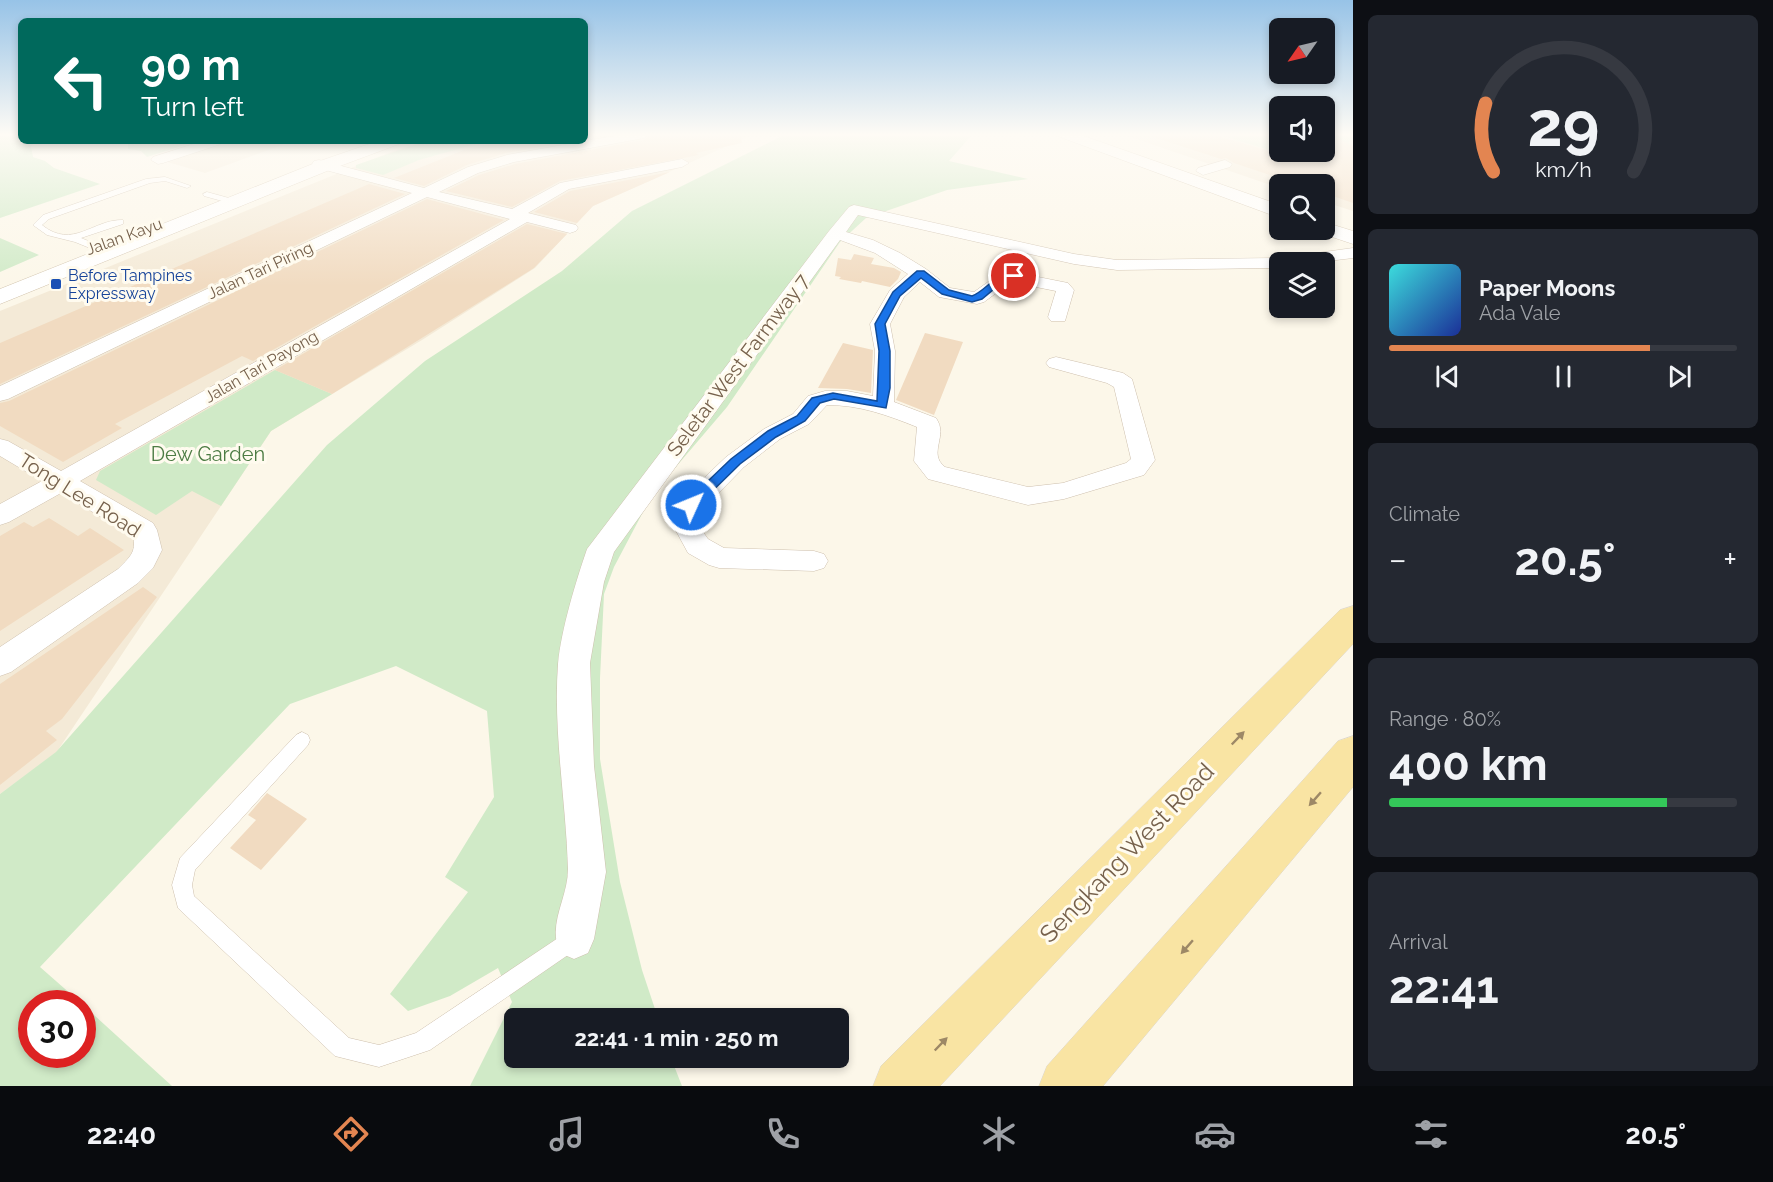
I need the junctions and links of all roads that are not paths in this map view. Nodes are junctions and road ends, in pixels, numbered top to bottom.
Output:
1 (138, 185) edge
2 (183, 185) edge
3 (261, 185) edge
4 (397, 185) edge
5 (440, 185) edge
6 (572, 185) edge
7 (1205, 185) edge
8 (1242, 185) edge
9 (187, 186) dead end
10 (423, 192) junction
11 (1269, 194) edge
12 (1269, 208) edge
13 (518, 216) junction
14 (1335, 218) edge
15 (120, 222) dead end
16 (1353, 225) edge
17 (570, 228) dead end
18 (1335, 233) edge
19 (835, 234) junction
20 (1353, 238) edge
21 (82, 245) junction
22 (1353, 253) edge
23 (1335, 256) edge
24 (1269, 263) edge
25 (920, 273) junction
26 (0, 281) edge
27 (0, 297) edge
28 (1058, 316) dead end
29 (1056, 363) dead end
30 (0, 394) edge
31 (882, 405) junction
32 (0, 446) edge
33 (60, 481) junction
34 (0, 516) edge
35 (814, 561) dead end
36 (1353, 620) edge
37 (0, 663) edge
38 (302, 740) dead end
39 (1353, 755) edge
40 (574, 939) joint
41 (901, 1086) edge
42 (1067, 1086) edge

1 - 21 lane
2 - 9 lane
3 - 21 main road, Jalan Kayu
4 - 10 street
5 - 10 street, Jalan Tari Piring
6 - 13 street, Jalan Tari Payong
7 - 12 main road
8 - 11 main road
10 - 13 street
10 - 30 street, Jalan Tari Piring
13 - 17 street
13 - 33 street, Jalan Tari Payong
14 - 16 main road
15 - 21 lane
18 - 20 main road
19 - 24 street, Seletar West Farmway 7
19 - 25 street
19 - 40 street, Seletar West Farmway 7
21 - 26 main road, Jalan Kayu
21 - 27 main road, Jalan Kayu
22 - 23 street
25 - 28 street
25 - 31 street
29 - 31 street
31 - 35 street
32 - 33 street, Tong Lee Road
33 - 34 street, Jalan Tari Payong
33 - 37 street, Tong Lee Road
41 -> 36 main road, Sengkang West Road
38 - 40 lane
39 -> 42 main road

